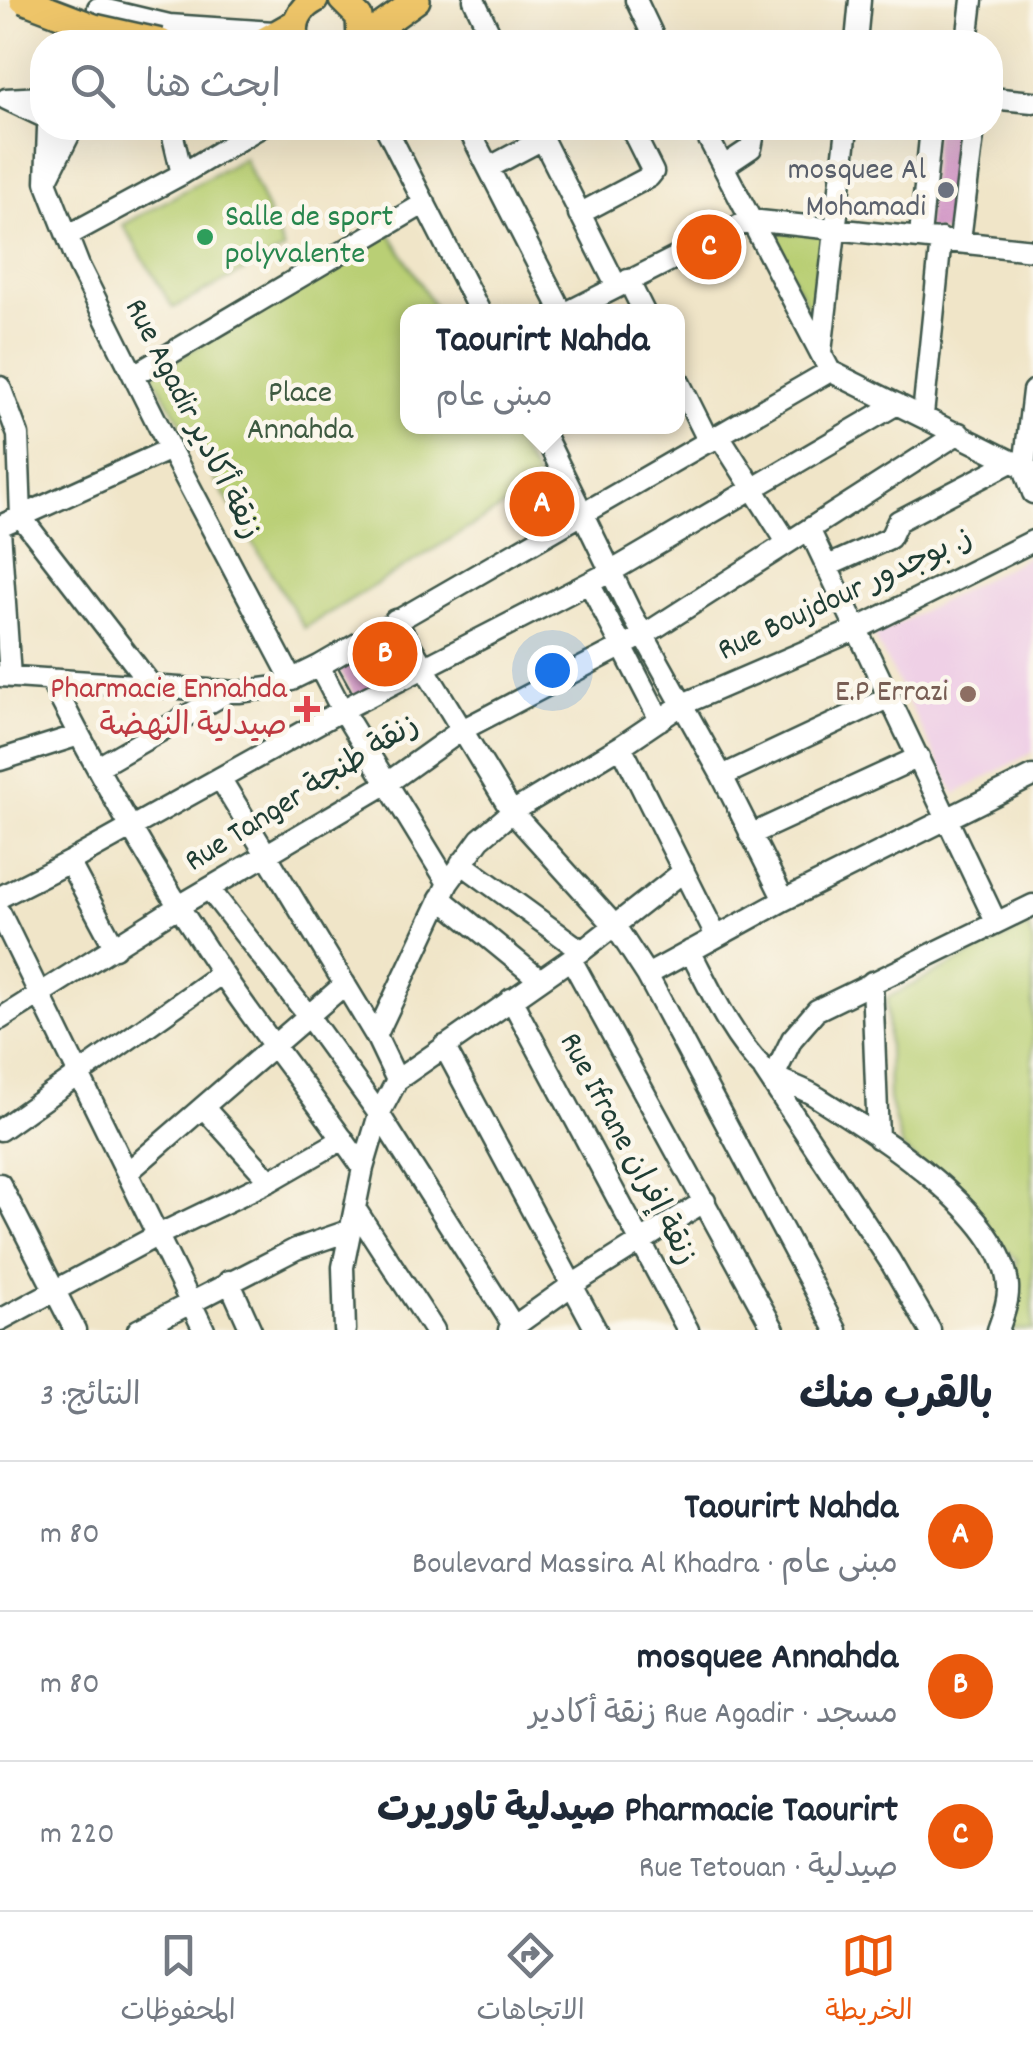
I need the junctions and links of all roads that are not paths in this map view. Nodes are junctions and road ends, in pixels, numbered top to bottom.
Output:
1 (23, 0) edge
2 (417, 0) edge
3 (474, 0) edge
4 (860, 0) edge
5 (972, 0) edge
6 (354, 1) edge
7 (100, 4) edge
8 (293, 21) edge
9 (90, 30) edge
10 (107, 30) edge
11 (361, 30) edge
12 (376, 30) edge
13 (488, 30) edge
14 (857, 30) edge
15 (968, 30) edge
16 (30, 99) edge
17 (1003, 99) edge
18 (3, 100) edge
19 (1033, 102) edge
20 (30, 108) edge
21 (59, 140) edge
22 (174, 140) edge
23 (239, 140) edge
24 (392, 140) edge
25 (475, 140) edge
26 (529, 140) edge
27 (543, 140) edge
28 (637, 140) edge
29 (710, 140) edge
30 (753, 140) edge
31 (845, 140) edge
32 (933, 140) edge
33 (970, 140) edge
34 (490, 166) junction
35 (724, 166) junction
36 (182, 174) junction
37 (425, 203) junction
38 (579, 214) junction
39 (750, 220) junction
40 (834, 229) junction
41 (67, 236) junction
42 (940, 238) junction
43 (1033, 250) edge
44 (622, 284) junction
45 (476, 304) edge
46 (561, 304) edge
47 (581, 304) edge
48 (638, 304) edge
49 (826, 361) junction
50 (134, 375) junction
51 (0, 386) edge
52 (1033, 390) edge
53 (685, 391) edge
54 (898, 404) junction
55 (923, 415) junction
56 (960, 433) junction
57 (544, 434) edge
58 (714, 440) junction
59 (170, 449) junction
60 (1023, 467) edge
61 (755, 489) junction
62 (1033, 493) edge
63 (584, 513) junction
64 (21, 517) junction
65 (0, 528) edge
66 (809, 529) junction
67 (1033, 541) edge
68 (788, 542) junction
69 (828, 566) junction
70 (612, 571) junction
71 (590, 583) junction
72 (395, 620) junction
73 (858, 629) junction
74 (644, 635) junction
75 (623, 645) junction
76 (319, 666) junction
77 (424, 669) junction
78 (5, 676) edge
79 (50, 679) junction
80 (292, 680) junction
81 (152, 684) junction
82 (228, 692) junction
83 (890, 696) junction
84 (683, 704) junction
85 (342, 710) junction
86 (660, 720) junction
87 (460, 731) junction
88 (79, 735) junction
89 (621, 746) junction
90 (918, 757) junction
91 (0, 760) edge
92 (98, 767) junction
93 (722, 776) junction
94 (1033, 776) edge
95 (220, 778) junction
96 (386, 784) junction
97 (512, 812) junction
98 (948, 820) junction
99 (129, 827) junction
100 (750, 834) junction
101 (267, 855) junction
102 (69, 862) junction
103 (461, 863) junction
104 (684, 871) junction
105 (210, 890) junction
106 (444, 891) junction
107 (0, 896) edge
108 (784, 900) junction
109 (179, 906) junction
110 (1033, 906) edge
111 (0, 913) edge
112 (996, 922) junction
113 (615, 926) junction
114 (716, 936) junction
115 (115, 948) junction
116 (690, 952) junction
117 (576, 955) junction
118 (222, 974) junction
119 (647, 975) junction
120 (540, 980) junction
121 (872, 982) junction
122 (345, 984) junction
123 (40, 996) junction
124 (511, 999) junction
125 (310, 1016) junction
126 (0, 1019) edge
127 (376, 1036) junction
128 (276, 1046) junction
129 (444, 1046) junction
130 (769, 1073) junction
131 (79, 1074) junction
132 (397, 1080) junction
133 (204, 1108) junction
134 (378, 1114) junction
135 (0, 1130) edge
136 (878, 1138) junction
137 (343, 1139) junction
138 (363, 1168) junction
139 (128, 1172) junction
140 (270, 1181) junction
141 (0, 1184) edge
142 (704, 1201) junction
143 (354, 1220) junction
144 (158, 1235) junction
145 (640, 1241) junction
146 (228, 1282) junction
147 (572, 1285) junction
148 (55, 1292) junction
149 (190, 1301) junction
150 (0, 1320) edge
151 (511, 1328) edge
152 (75, 1330) edge
153 (138, 1330) edge
154 (204, 1330) edge
155 (251, 1330) edge
156 (345, 1330) edge
157 (434, 1330) edge
158 (596, 1330) edge
159 (688, 1330) edge
160 (774, 1330) edge
161 (836, 1330) edge
162 (930, 1330) edge
163 (998, 1330) edge

1 - 10 main road, bridge
2 - 12 main road
3 - 13 street
4 - 14 street
5 - 15 street
6 - 11 main road
7 - 8 street
7 - 9 street
16 - 18 street
17 - 19 street
18 - 20 street
21 - 41 street, Rue Agadir زنقة أكادير
22 - 36 street
23 - 36 street
24 - 37 street
25 - 34 street
26 - 34 street
27 - 38 street
28 - 38 street
29 - 35 street
30 - 35 street
31 - 40 street
32 - 42 street
33 - 42 street
34 - 46 street
35 - 39 street
36 - 41 street
37 - 45 street
37 - 50 street
38 - 44 street
39 - 40 street
39 - 44 street
39 - 49 street
40 - 42 street
40 - 49 street
41 - 50 street, Rue Agadir زنقة أكادير
42 - 43 street
42 - 55 street
44 - 47 street
44 - 48 street
49 - 54 street
49 - 58 street
50 - 59 street, Rue Agadir زنقة أكادير
51 - 64 street
52 - 60 street
53 - 58 street
54 - 55 street
54 - 61 street
55 - 56 street
56 - 60 street
56 - 66 street, Rue Tanger زنقة طنجة
57 - 63 street
58 - 61 street
58 - 63 street
59 - 64 street
59 - 80 street, Rue Agadir زنقة أكادير
60 - 62 street
60 - 69 street
61 - 68 street
61 - 70 street
63 - 70 street
63 - 72 street
64 - 65 street
64 - 81 street
65 - 78 street
66 - 68 street, Rue Tanger زنقة طنجة
66 - 69 street
67 - 73 street, Rue Boujdour ز. بوجدور
68 - 74 street, Rue Tanger زنقة طنجة
69 - 73 street
70 - 71 street
70 - 74 street
71 - 75 street
71 - 77 street
72 - 76 street
72 - 77 street
73 - 83 street
73 - 84 street, Rue Boujdour ز. بوجدور
74 - 75 street, Rue Tanger زنقة طنجة
74 - 84 street
75 - 86 street
75 - 87 street, Rue Tanger زنقة طنجة
76 - 80 street
76 - 85 street
77 - 85 street
77 - 87 street
78 - 79 street
79 - 81 street
79 - 88 street
80 - 82 street
81 - 82 street
82 - 92 street
83 - 90 street
83 - 93 street
84 - 86 street, Rue Boujdour ز. بوجدور
84 - 93 street
85 - 95 street
85 - 96 street
86 - 89 street, Rue Boujdour ز. بوجدور
87 - 96 street, Rue Tanger زنقة طنجة
87 - 97 street
88 - 91 street
88 - 92 street
89 - 97 street, Rue Boujdour ز. بوجدور
89 - 104 street
90 - 98 street
90 - 100 street
92 - 99 street
93 - 100 street
94 - 98 street
95 - 99 street
95 - 101 street
96 - 101 street, Rue Tanger زنقة طنجة
96 - 106 street
97 - 103 street, Rue Boujdour ز. بوجدور
97 - 113 street
98 - 108 street
98 - 112 street
99 - 102 street
99 - 109 street
100 - 108 street
101 - 105 street, Rue Tanger زنقة طنجة
101 - 122 street
102 - 107 street
102 - 115 street
103 - 106 street, Rue Boujdour ز. بوجدور
103 - 117 street
104 - 113 street
104 - 114 street
105 - 109 street, Rue Tanger زنقة طنجة
105 - 125 street
106 - 120 street
106 - 127 street, Rue Boujdour ز. بوجدور
108 - 114 street
109 - 115 street, Rue Tanger زنقة طنجة
109 - 118 street
110 - 112 street
111 - 123 street
112 - 121 street
113 - 117 street
113 - 119 street
114 - 116 street
115 - 123 street, Rue Tanger زنقة طنجة
116 - 119 street
116 - 130 street
117 - 120 street
117 - 142 street
118 - 128 street
118 - 131 street
119 - 161 street
120 - 124 street
121 - 130 street
121 - 136 street
122 - 125 street
122 - 127 street
123 - 126 street, Rue Tanger زنقة طنجة
123 - 131 street
124 - 129 street
124 - 145 street, Rue Ifrane زنقة إفران
125 - 128 street
125 - 134 street
127 - 132 street
128 - 133 street
128 - 137 street
129 - 132 street
129 - 147 street
130 - 136 street
130 - 162 street
131 - 135 street
131 - 139 street
132 - 134 street
133 - 139 street
133 - 140 street
134 - 138 street
134 - 151 street
136 - 163 street
137 - 138 street
137 - 140 street
138 - 143 street
139 - 144 street
140 - 144 street
141 - 148 street
142 - 145 street
142 - 160 street
143 - 146 street
143 - 156 street
143 - 157 street
144 - 148 street
144 - 149 street
145 - 147 street
145 - 159 street, Rue Ifrane زنقة إفران
146 - 149 street
146 - 155 street
147 - 151 street
147 - 158 street
148 - 150 street
148 - 152 street
149 - 153 street
149 - 154 street

